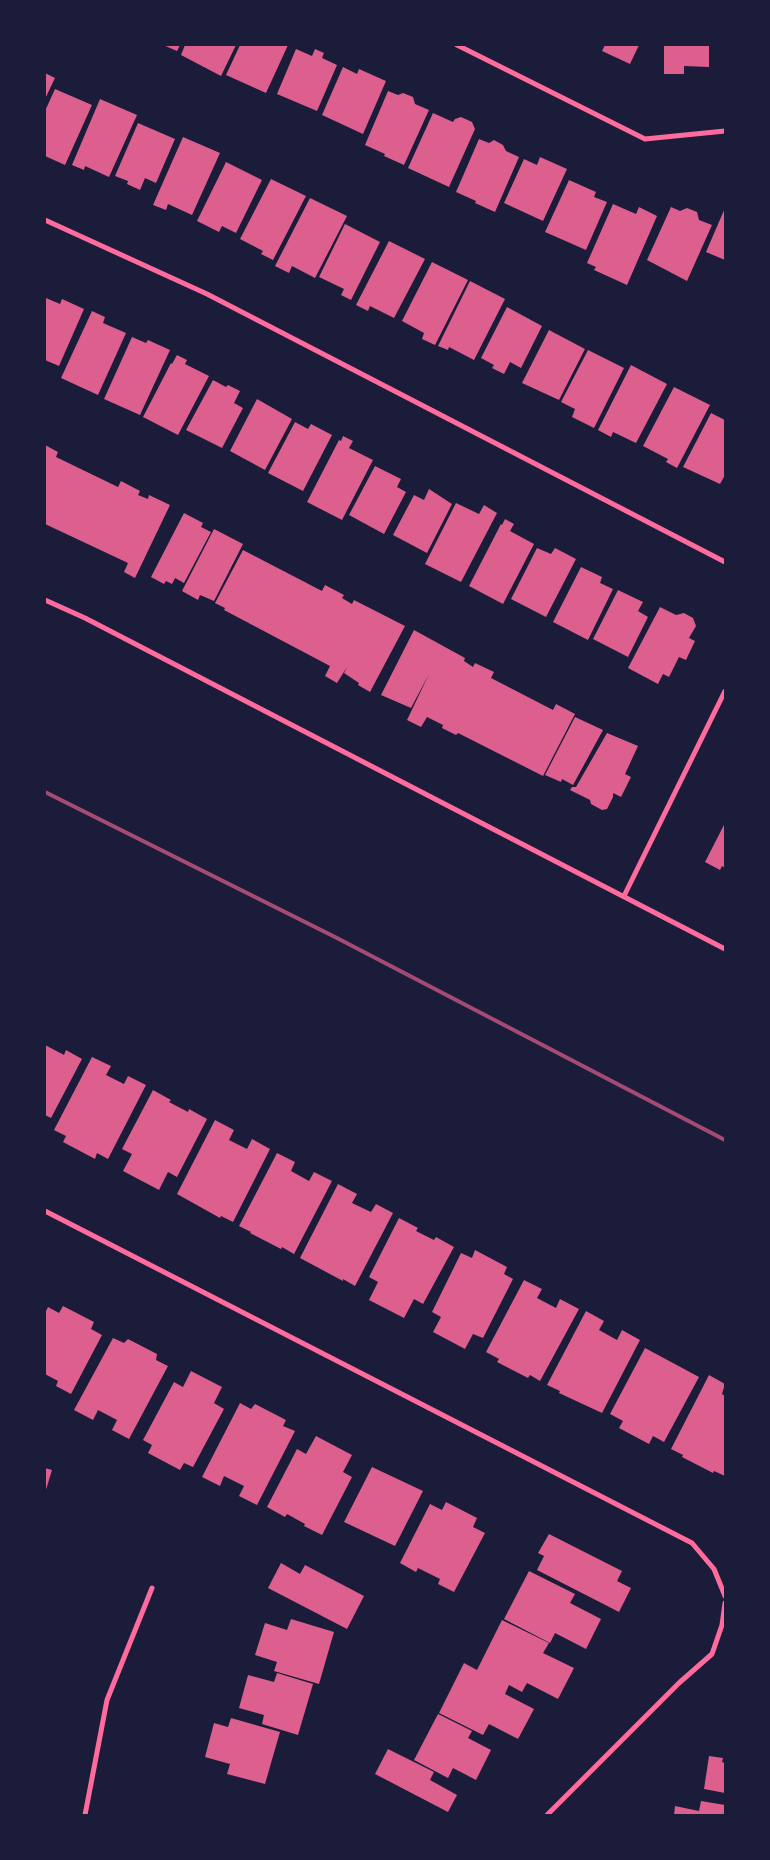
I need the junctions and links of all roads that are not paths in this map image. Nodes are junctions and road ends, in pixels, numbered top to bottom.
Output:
1 (457, 45) edge
2 (725, 131) edge
3 (45, 220) edge
4 (725, 562) edge
5 (45, 600) edge
6 (725, 691) edge
7 (624, 896) junction
8 (725, 948) edge
9 (45, 1211) edge
10 (152, 1588) dead end
11 (725, 1596) edge
12 (725, 1603) edge
13 (85, 1815) edge
14 (546, 1815) edge

1 - 2 street
3 - 4 street
5 - 7 street
6 - 7 street
7 - 8 street
9 - 11 street
10 - 13 street
12 - 14 street

